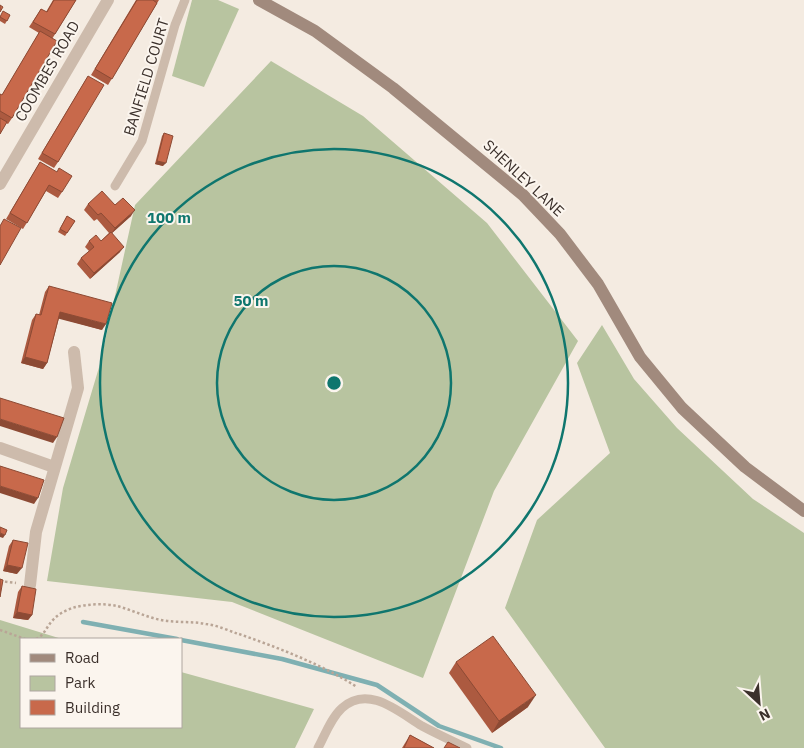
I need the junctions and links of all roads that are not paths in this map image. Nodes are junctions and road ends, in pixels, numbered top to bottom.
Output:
1 (108, 0) edge
2 (185, 0) edge
3 (258, 0) edge
4 (0, 184) edge
5 (115, 186) dead end
6 (74, 352) dead end
7 (0, 448) edge
8 (54, 467) junction
9 (804, 511) edge
10 (30, 585) dead end
11 (318, 748) edge
12 (467, 748) edge

1 - 4 street, COOMBES ROAD
2 - 5 lane, BANFIELD COURT
3 - 9 main road, SHENLEY LANE
6 - 8 street
7 - 8 street
8 - 10 street
11 - 12 lane

